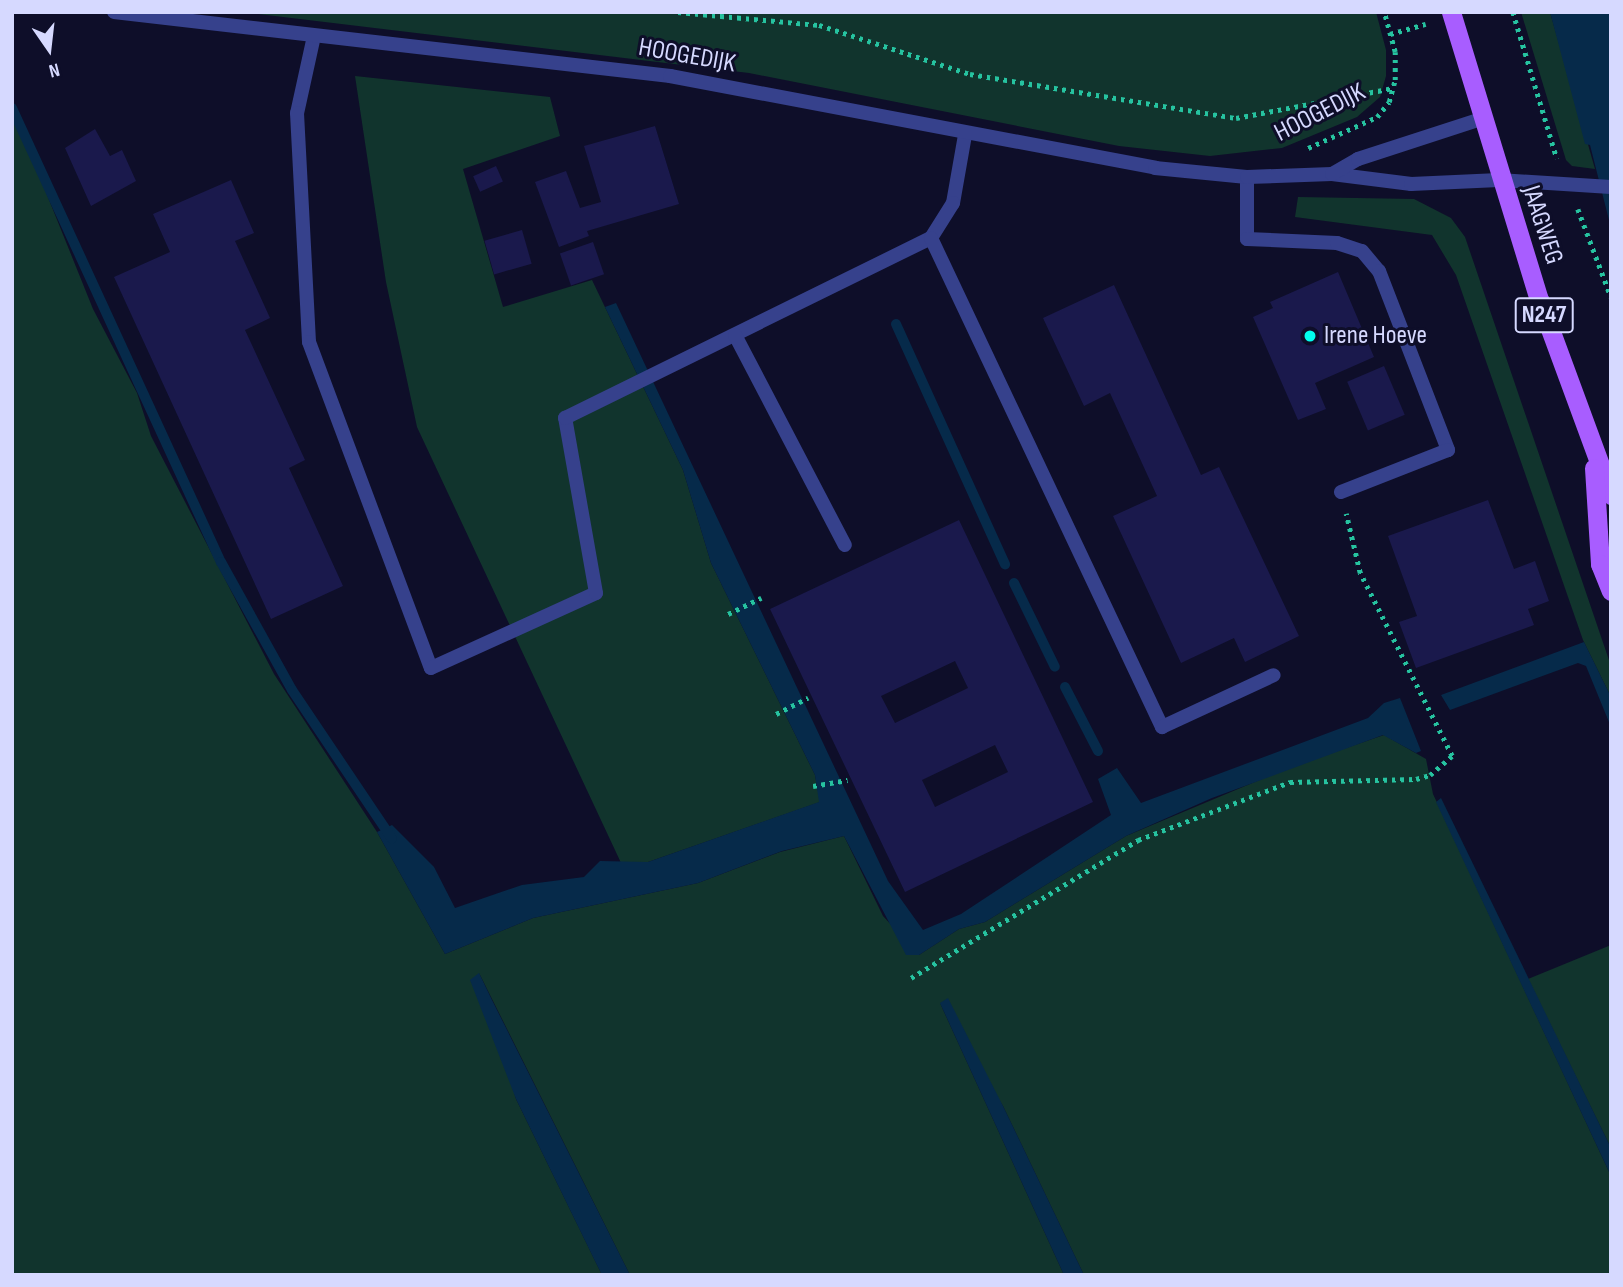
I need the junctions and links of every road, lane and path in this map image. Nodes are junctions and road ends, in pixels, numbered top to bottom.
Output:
1 (114, 12) edge
2 (678, 12) edge
3 (1384, 12) edge
4 (1451, 12) edge
5 (1513, 12) edge
6 (314, 36) junction
7 (1393, 88) junction
8 (1481, 119) junction
9 (965, 135) junction
10 (1297, 152) dead end
11 (1332, 174) junction
12 (1247, 177) junction
13 (1499, 180) junction
14 (1573, 183) junction
15 (1611, 187) edge
16 (931, 238) junction
17 (1611, 297) edge
18 (735, 335) junction
19 (1593, 450) junction
20 (1611, 472) edge
21 (1341, 492) joint
22 (1611, 495) edge
23 (845, 545) dead end
24 (1611, 591) edge
25 (761, 598) dead end
26 (728, 614) dead end
27 (1274, 675) dead end
28 (808, 698) dead end
29 (776, 714) dead end
30 (847, 780) dead end
31 (813, 786) dead end
32 (911, 978) dead end

1 - 6 street, HOOGEDIJK
2 - 7 path
3 - 7 path, HOOGEDIJK
4 - 8 main road, JAAGWEG / N247
5 - 14 path, JAAGWEG
6 - 9 street, HOOGEDIJK
6 - 18 street
7 - 10 path, HOOGEDIJK
8 - 11 street, HOOGEDIJK
8 - 13 main road, JAAGWEG / N247
9 - 12 street, HOOGEDIJK
9 - 16 street
11 - 12 street, HOOGEDIJK
11 - 13 street, HOOGEDIJK
12 - 21 street
13 - 14 street, HOOGEDIJK
13 - 19 main road, JAAGWEG / N247
14 - 15 street, HOOGEDIJK
14 - 17 path, JAAGWEG
16 - 18 street
16 - 27 street
18 - 23 street
19 - 20 street, JAAGWEG
19 - 22 main road, JAAGWEG / N247
19 - 24 main road, N247
21 - 32 path
25 - 26 path
28 - 29 path
30 - 31 path

